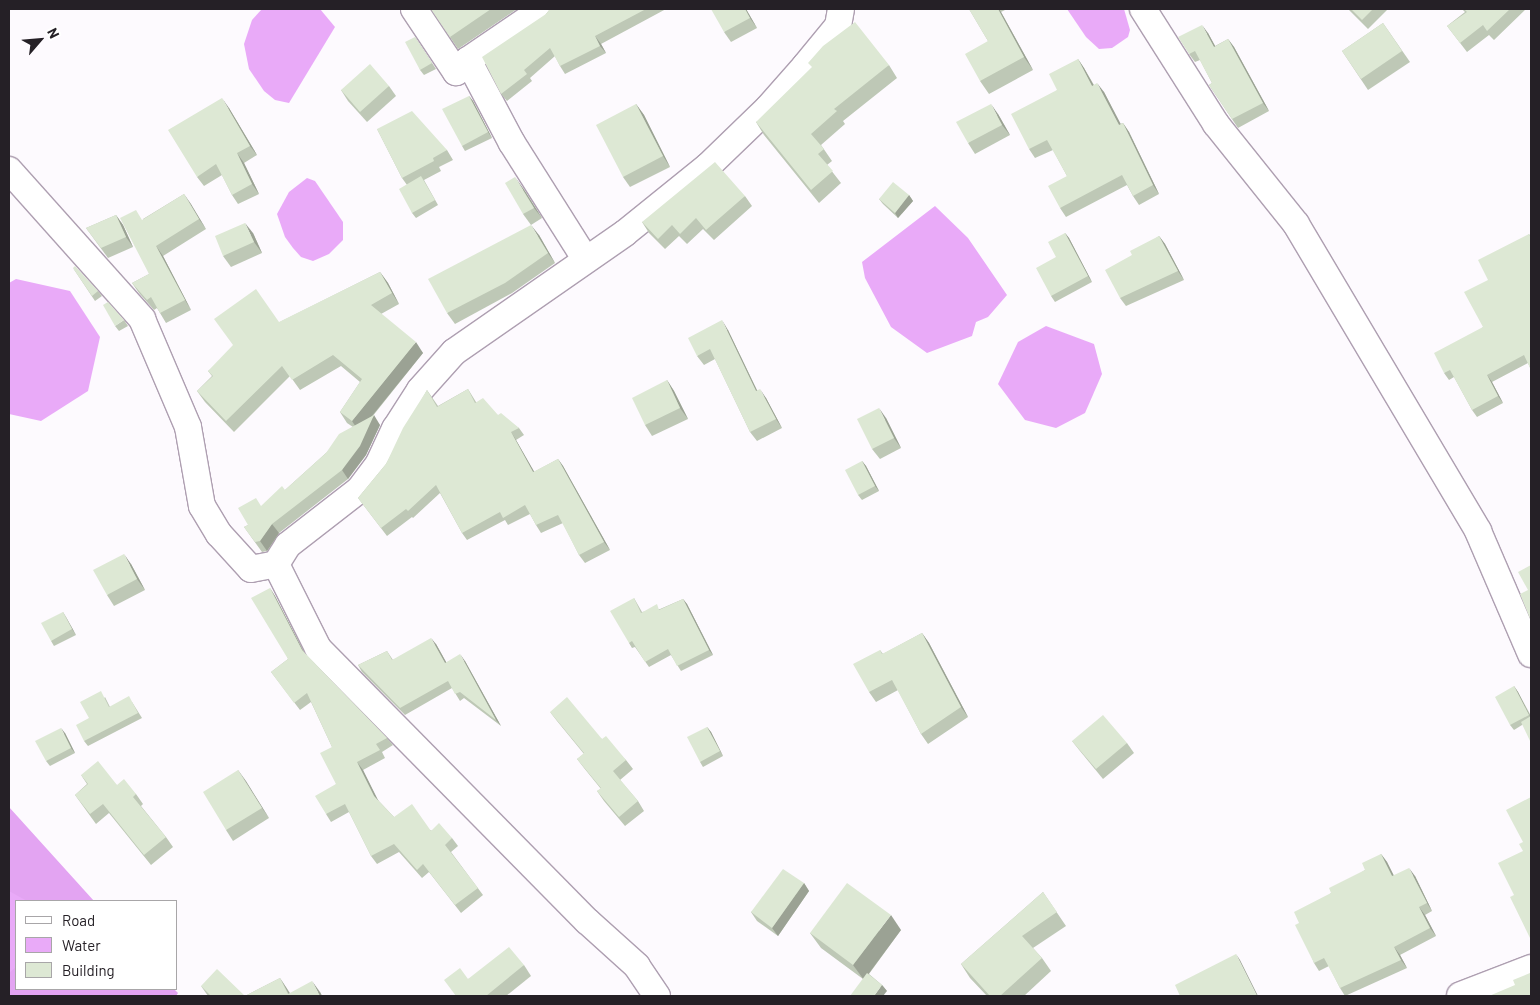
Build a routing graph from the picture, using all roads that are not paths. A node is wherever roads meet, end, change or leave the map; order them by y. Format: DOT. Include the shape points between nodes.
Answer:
graph roads {
  1 [pos="414,9"];
  2 [pos="543,9"];
  3 [pos="841,9"];
  4 [pos="1143,9"];
  5 [pos="468,60"];
  6 [pos="9,170"];
  7 [pos="586,260"];
  8 [pos="276,564"];
  9 [pos="1531,654"];
  10 [pos="1531,969"];
  11 [pos="657,996"];
  12 [pos="1461,996"];
  1 -- 5 [label="street" via="456,72"];
  2 -- 5 [label="street"];
  3 -- 7 [label="street" via="838,26 768,108 687,184"];
  4 -- 9 [label="street" via="1216,124 1301,233 1478,531"];
  5 -- 7 [label="street" via="512,143"];
  6 -- 8 [label="street" via="142,319 188,427 202,506 219,534 251,569"];
  7 -- 8 [label="street" via="454,352 420,390 395,429 379,463 359,490 288,546"];
  8 -- 11 [label="street" via="318,648 587,921 637,966"];
  10 -- 12 [label="street"];
}
